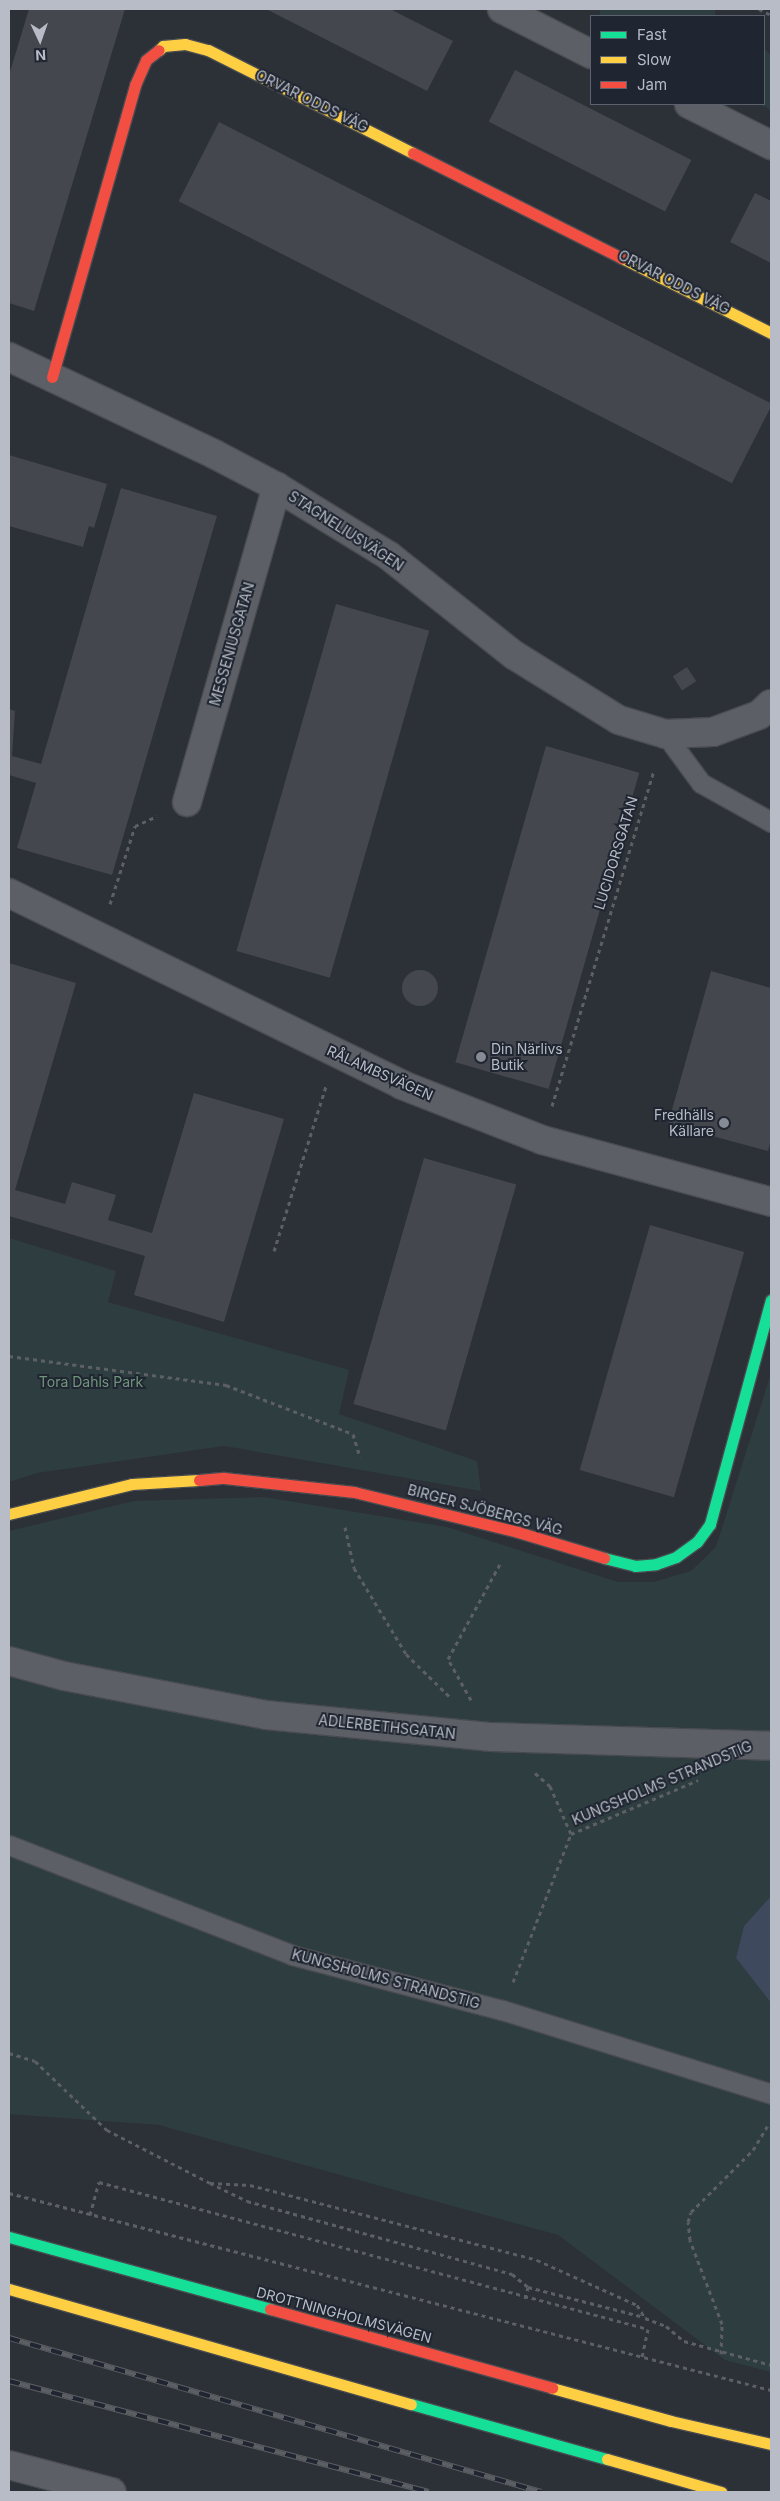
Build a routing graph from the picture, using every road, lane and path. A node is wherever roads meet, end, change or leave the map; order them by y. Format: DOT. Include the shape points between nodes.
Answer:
graph roads {
  1 [pos="502,9"];
  2 [pos="759,9"];
  3 [pos="771,15"];
  4 [pos="590,53"];
  5 [pos="691,105"];
  6 [pos="771,145"];
  7 [pos="771,332"];
  8 [pos="9,358"];
  9 [pos="52,377"];
  10 [pos="277,487"];
  11 [pos="771,704"];
  12 [pos="665,734"];
  13 [pos="187,802"];
  14 [pos="771,822"];
  15 [pos="136,826"];
  16 [pos="120,879"];
  17 [pos="9,893"];
  18 [pos="334,1054"];
  19 [pos="556,1090"];
  20 [pos="771,1202"];
  21 [pos="274,1251"];
  22 [pos="771,1300"];
  23 [pos="9,1356"];
  24 [pos="362,1464"];
  25 [pos="354,1492"];
  26 [pos="9,1514"];
  27 [pos="518,1532"];
  28 [pos="9,1661"];
  29 [pos="492,1737"];
  30 [pos="771,1746"];
  31 [pos="708,1776"];
  32 [pos="571,1834"];
  33 [pos="9,1844"];
  34 [pos="502,2010"];
  35 [pos="9,2053"];
  36 [pos="771,2094"];
  37 [pos="769,2125"];
  38 [pos="210,2183"];
  39 [pos="9,2192"];
  40 [pos="90,2216"];
  41 [pos="9,2237"];
  42 [pos="528,2287"];
  43 [pos="9,2290"];
  44 [pos="524,2299"];
  45 [pos="645,2318"];
  46 [pos="721,2354"];
  47 [pos="642,2358"];
  48 [pos="771,2365"];
  49 [pos="771,2390"];
  50 [pos="771,2444"];
  51 [pos="9,2465"];
  52 [pos="111,2492"];
  53 [pos="721,2492"];
  1 -- 4 [label="street"];
  2 -- 3 [label="path"];
  5 -- 6 [label="street"];
  7 -- 9 [label="street, ORVAR ODDS VÄG" via="208,50 185,44 163,46 146,60 135,85"];
  8 -- 9 [label="street, STAGNELIUSVÄGEN"];
  9 -- 10 [label="street, STAGNELIUSVÄGEN"];
  10 -- 12 [label="street, STAGNELIUSVÄGEN" via="390,556 514,655 619,720"];
  10 -- 13 [label="street, MESSENIUSGATAN"];
  11 -- 12 [label="street" via="759,715 713,732"];
  12 -- 14 [label="lane" via="701,783"];
  12 -- 19 [label="path, LUCIDORSGATAN"];
  15 -- 16 [label="path"];
  17 -- 18 [label="street, RÅLAMBSVÄGEN"];
  18 -- 20 [label="street, RÅLAMBSVÄGEN" via="402,1085 542,1140"];
  18 -- 21 [label="path"];
  22 -- 27 [label="street, BIRGER SJÖBERGS VÄG" via="710,1524 697,1542 656,1564 635,1566"];
  23 -- 24 [label="path" via="226,1385 353,1434"];
  25 -- 26 [label="street, BIRGER SJÖBERGS VÄG" via="224,1478 141,1483"];
  25 -- 27 [label="street, BIRGER SJÖBERGS VÄG"];
  25 -- 29 [label="path" via="344,1520 354,1568 406,1654"];
  27 -- 29 [label="path" via="448,1659"];
  28 -- 29 [label="street, ADLERBETHSGATAN" via="64,1676 266,1714"];
  29 -- 30 [label="street, ADLERBETHSGATAN"];
  29 -- 32 [label="path" via="550,1786"];
  31 -- 32 [label="path, KUNGSHOLMS STRANDSTIG"];
  32 -- 34 [label="path, KUNGSHOLMS STRANDSTIG"];
  33 -- 34 [label="lane, KUNGSHOLMS STRANDSTIG" via="292,1955"];
  34 -- 36 [label="lane, KUNGSHOLMS STRANDSTIG"];
  35 -- 38 [label="path" via="35,2061 107,2130"];
  37 -- 46 [label="path" via="753,2150 691,2212 688,2222 690,2240 722,2324"];
  38 -- 42 [label="path" via="248,2201 512,2274"];
  38 -- 45 [label="path" via="250,2185 537,2260 637,2306"];
  39 -- 40 [label="path"];
  40 -- 44 [label="path" via="99,2182"];
  40 -- 47 [label="path"];
  41 -- 50 [label="street, DROTTNINGHOLMSVÄGEN" via="671,2421"];
  42 -- 44 [label="path"];
  42 -- 45 [label="path"];
  43 -- 53 [label="street"];
  44 -- 47 [label="path" via="648,2329"];
  45 -- 46 [label="path" via="666,2326 684,2341"];
  46 -- 48 [label="path"];
  47 -- 49 [label="path"];
  51 -- 52 [label="street"];
}
